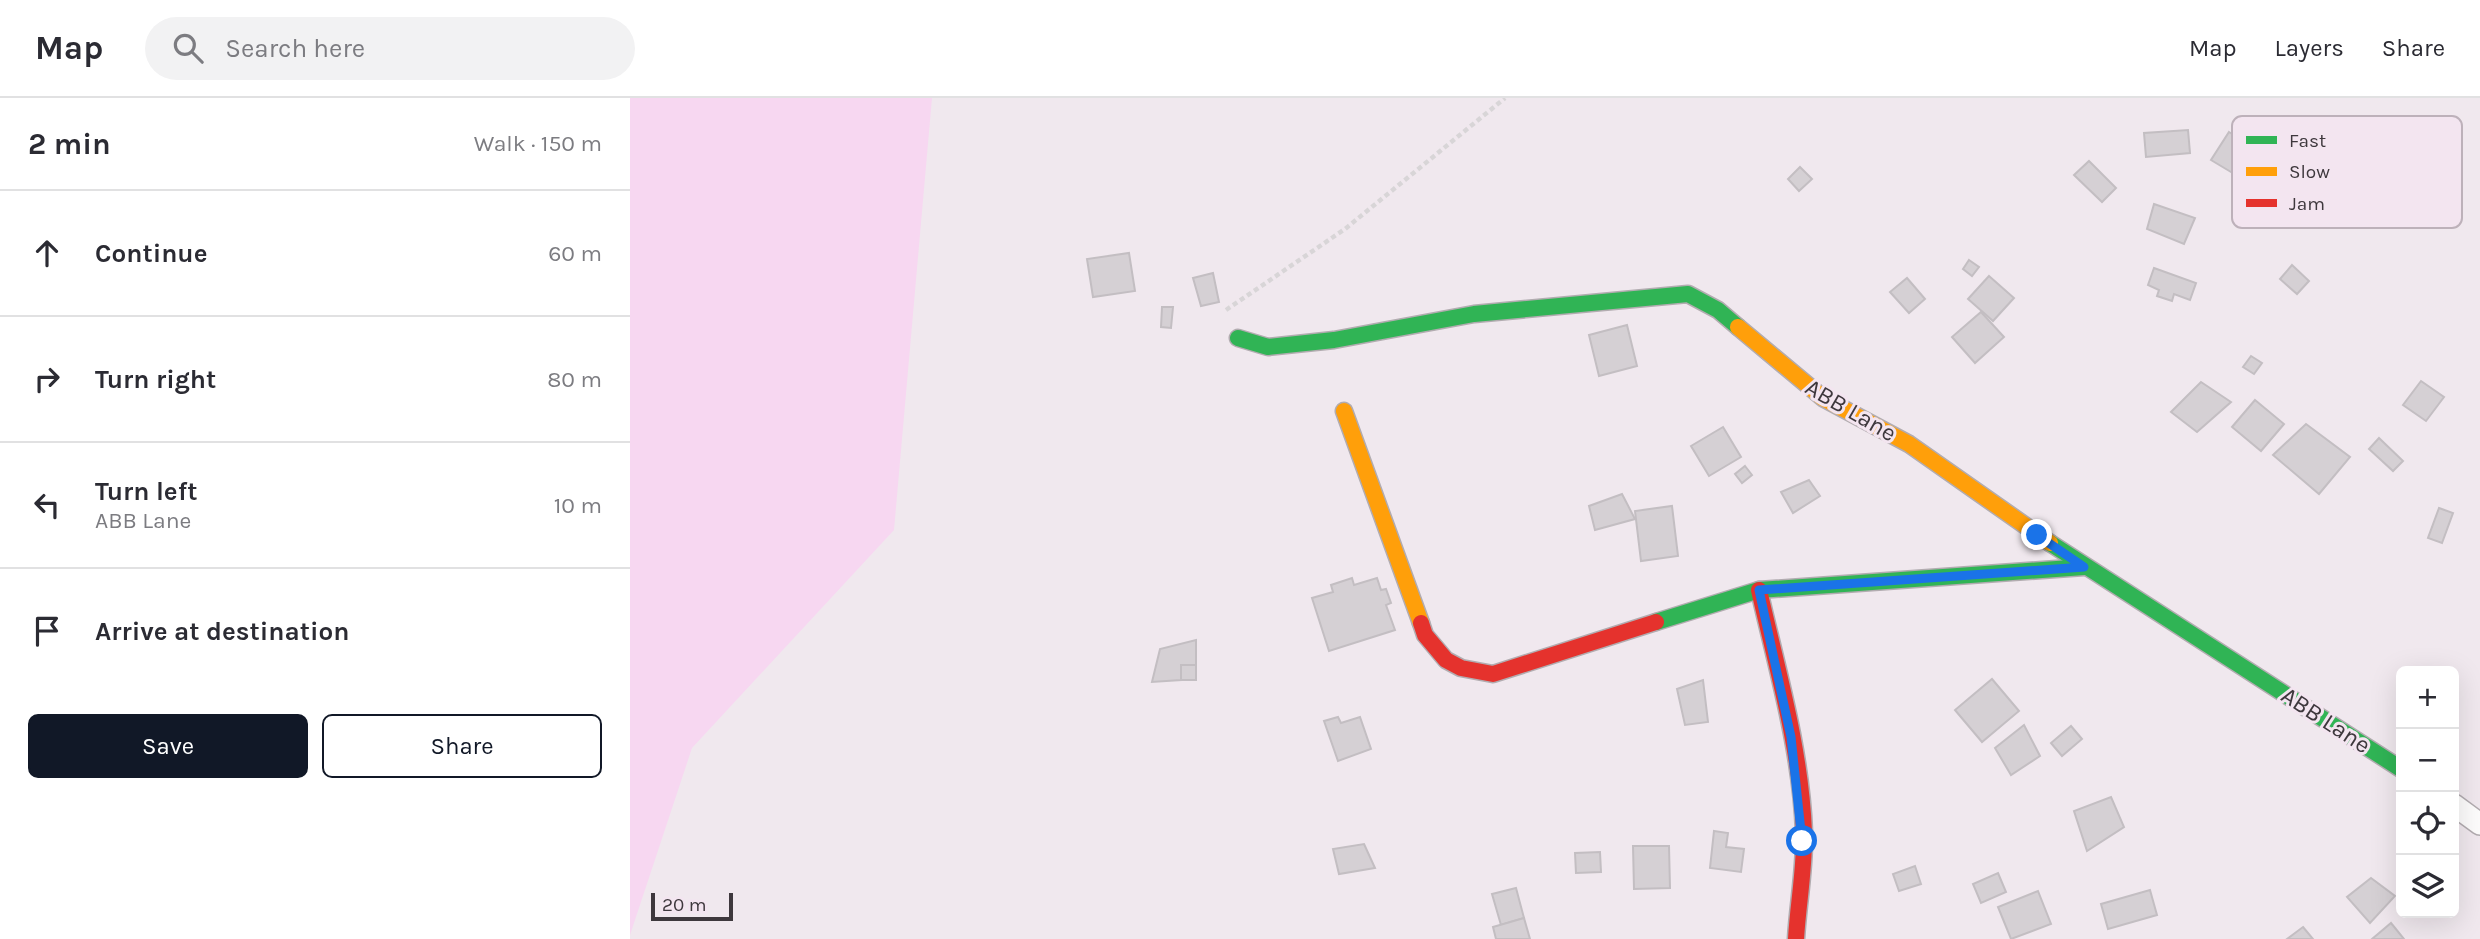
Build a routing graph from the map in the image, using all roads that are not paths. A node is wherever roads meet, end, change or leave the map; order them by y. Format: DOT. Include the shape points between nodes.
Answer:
graph roads {
  1 [pos="1238,338"];
  2 [pos="1344,411"];
  3 [pos="2084,567"];
  4 [pos="1759,590"];
  5 [pos="2396,766"];
  6 [pos="2459,809"];
  7 [pos="2480,824"];
  8 [pos="1797,939"];
  1 -- 3 [label="street, ABB Lane" via="1268,347 1334,340 1474,314 1688,294 1718,310 1823,398 1909,444"];
  2 -- 4 [label="street" via="1425,635 1439,657 1458,670 1493,674"];
  3 -- 4 [label="street"];
  3 -- 5 [label="street, ABB Lane"];
  4 -- 8 [label="street" via="1790,732 1798,793 1804,864"];
  6 -- 7 [label="street"];
}
